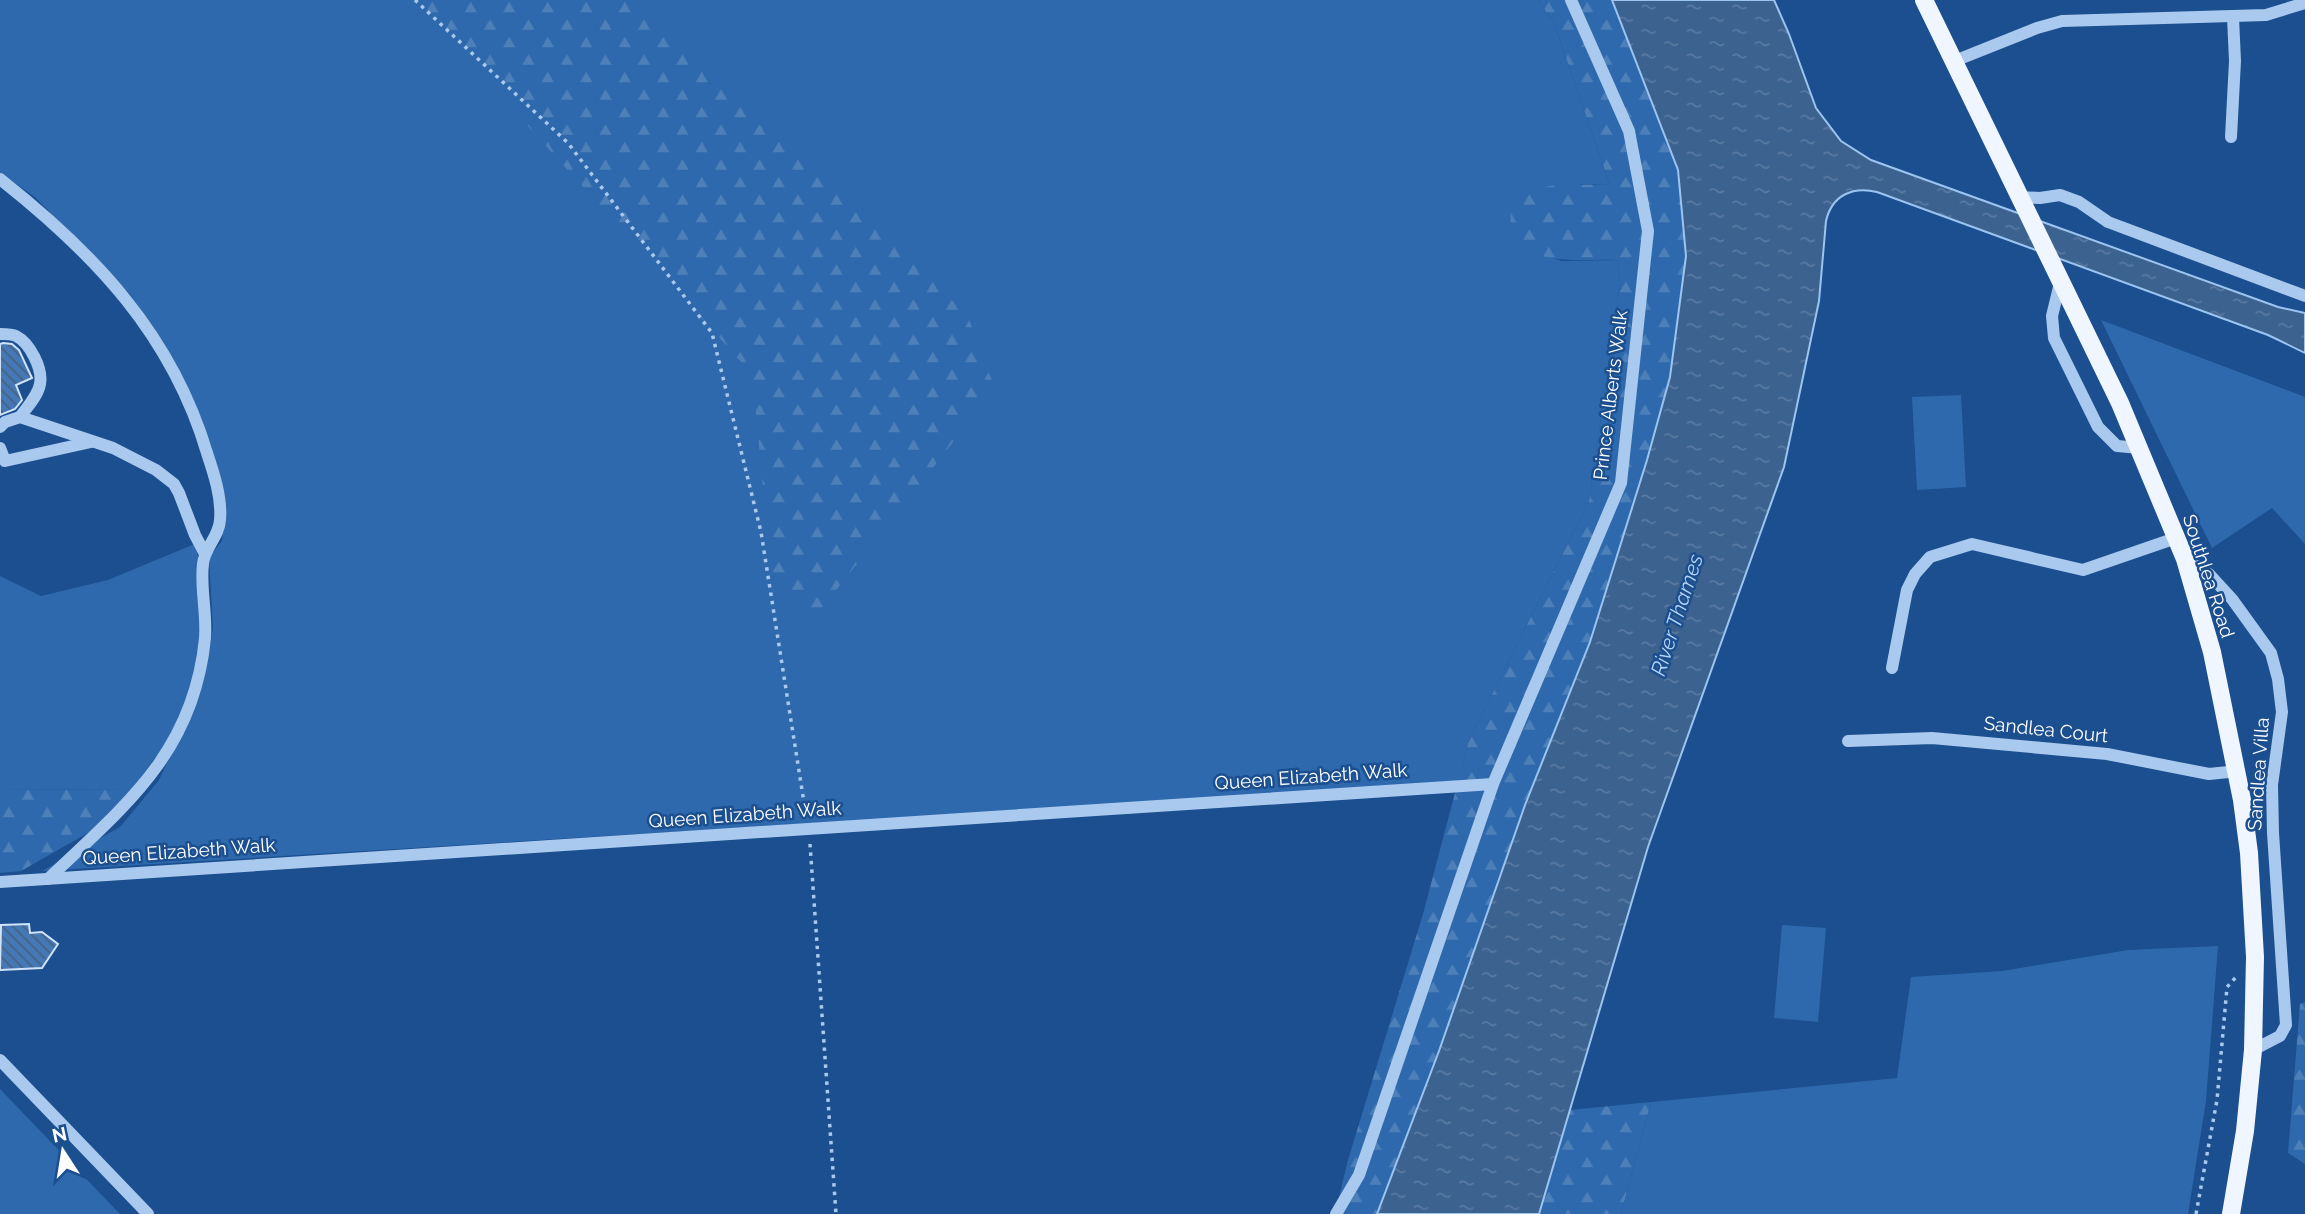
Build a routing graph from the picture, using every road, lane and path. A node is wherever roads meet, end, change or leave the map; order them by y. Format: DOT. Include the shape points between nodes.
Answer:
graph roads {
  1 [pos="415,0"];
  2 [pos="1572,0"];
  3 [pos="1924,0"];
  4 [pos="2305,3"];
  5 [pos="2233,17"];
  6 [pos="1952,62"];
  7 [pos="2231,137"];
  8 [pos="0,179"];
  9 [pos="2022,202"];
  10 [pos="2060,282"];
  11 [pos="2305,296"];
  12 [pos="0,334"];
  13 [pos="20,417"];
  14 [pos="0,427"];
  15 [pos="91,442"];
  16 [pos="0,448"];
  17 [pos="2140,448"];
  18 [pos="2176,538"];
  19 [pos="205,554"];
  20 [pos="2185,559"];
  21 [pos="1892,668"];
  22 [pos="1848,741"];
  23 [pos="2238,771"];
  24 [pos="1493,783"];
  25 [pos="809,829"];
  26 [pos="48,879"];
  27 [pos="0,882"];
  28 [pos="2255,957"];
  29 [pos="2253,1050"];
  30 [pos="0,1060"];
  31 [pos="148,1214"];
  32 [pos="836,1214"];
  33 [pos="1336,1214"];
  34 [pos="2196,1214"];
  35 [pos="2231,1214"];
  1 -- 25 [label="path" via="568,143 712,333 761,531"];
  2 -- 24 [label="street, Prince Alberts Walk" via="1629,131 1648,231 1621,483"];
  3 -- 6 [label="main road, Southlea Road"];
  4 -- 5 [label="street" via="2266,15"];
  5 -- 6 [label="street" via="2062,21"];
  5 -- 7 [label="street"];
  6 -- 9 [label="main road, Southlea Road"];
  8 -- 19 [label="street" via="107,278 166,356 198,425 217,488 220,521"];
  9 -- 10 [label="main road, Southlea Road"];
  9 -- 11 [label="street" via="2060,195 2108,222"];
  10 -- 17 [label="main road, Southlea Road"];
  10 -- 17 [label="street" via="2052,316 2054,338 2098,427 2118,446"];
  12 -- 13 [label="street" via="15,335 24,342 40,369 37,393"];
  13 -- 14 [label="street"];
  13 -- 15 [label="street"];
  15 -- 16 [label="street" via="5,460"];
  15 -- 19 [label="street" via="132,455 174,484"];
  17 -- 18 [label="main road, Southlea Road"];
  18 -- 20 [label="main road, Southlea Road"];
  18 -- 21 [label="street" via="2082,570 1972,544 1930,558 1908,590"];
  19 -- 26 [label="street" via="203,652 182,726 140,789"];
  20 -- 23 [label="main road, Southlea Road" via="2212,652"];
  20 -- 29 [label="street, Sandlea Villa" via="2209,574 2232,598 2271,653 2278,679 2282,712 2272,785 2273,833 2286,1025 2280,1035"];
  22 -- 23 [label="street, Sandlea Court" via="1931,738 2107,754 2209,775"];
  23 -- 28 [label="main road, Southlea Road"];
  24 -- 25 [label="street, Queen Elizabeth Walk"];
  24 -- 33 [label="street, Prince Alberts Walk" via="1359,1175"];
  25 -- 26 [label="street, Queen Elizabeth Walk"];
  25 -- 32 [label="path"];
  26 -- 27 [label="street, Queen Elizabeth Walk"];
  28 -- 29 [label="main road, Southlea Road"];
  28 -- 34 [label="path" via="2227,987 2217,1100"];
  29 -- 35 [label="main road, Southlea Road"];
  30 -- 31 [label="street"];
}
